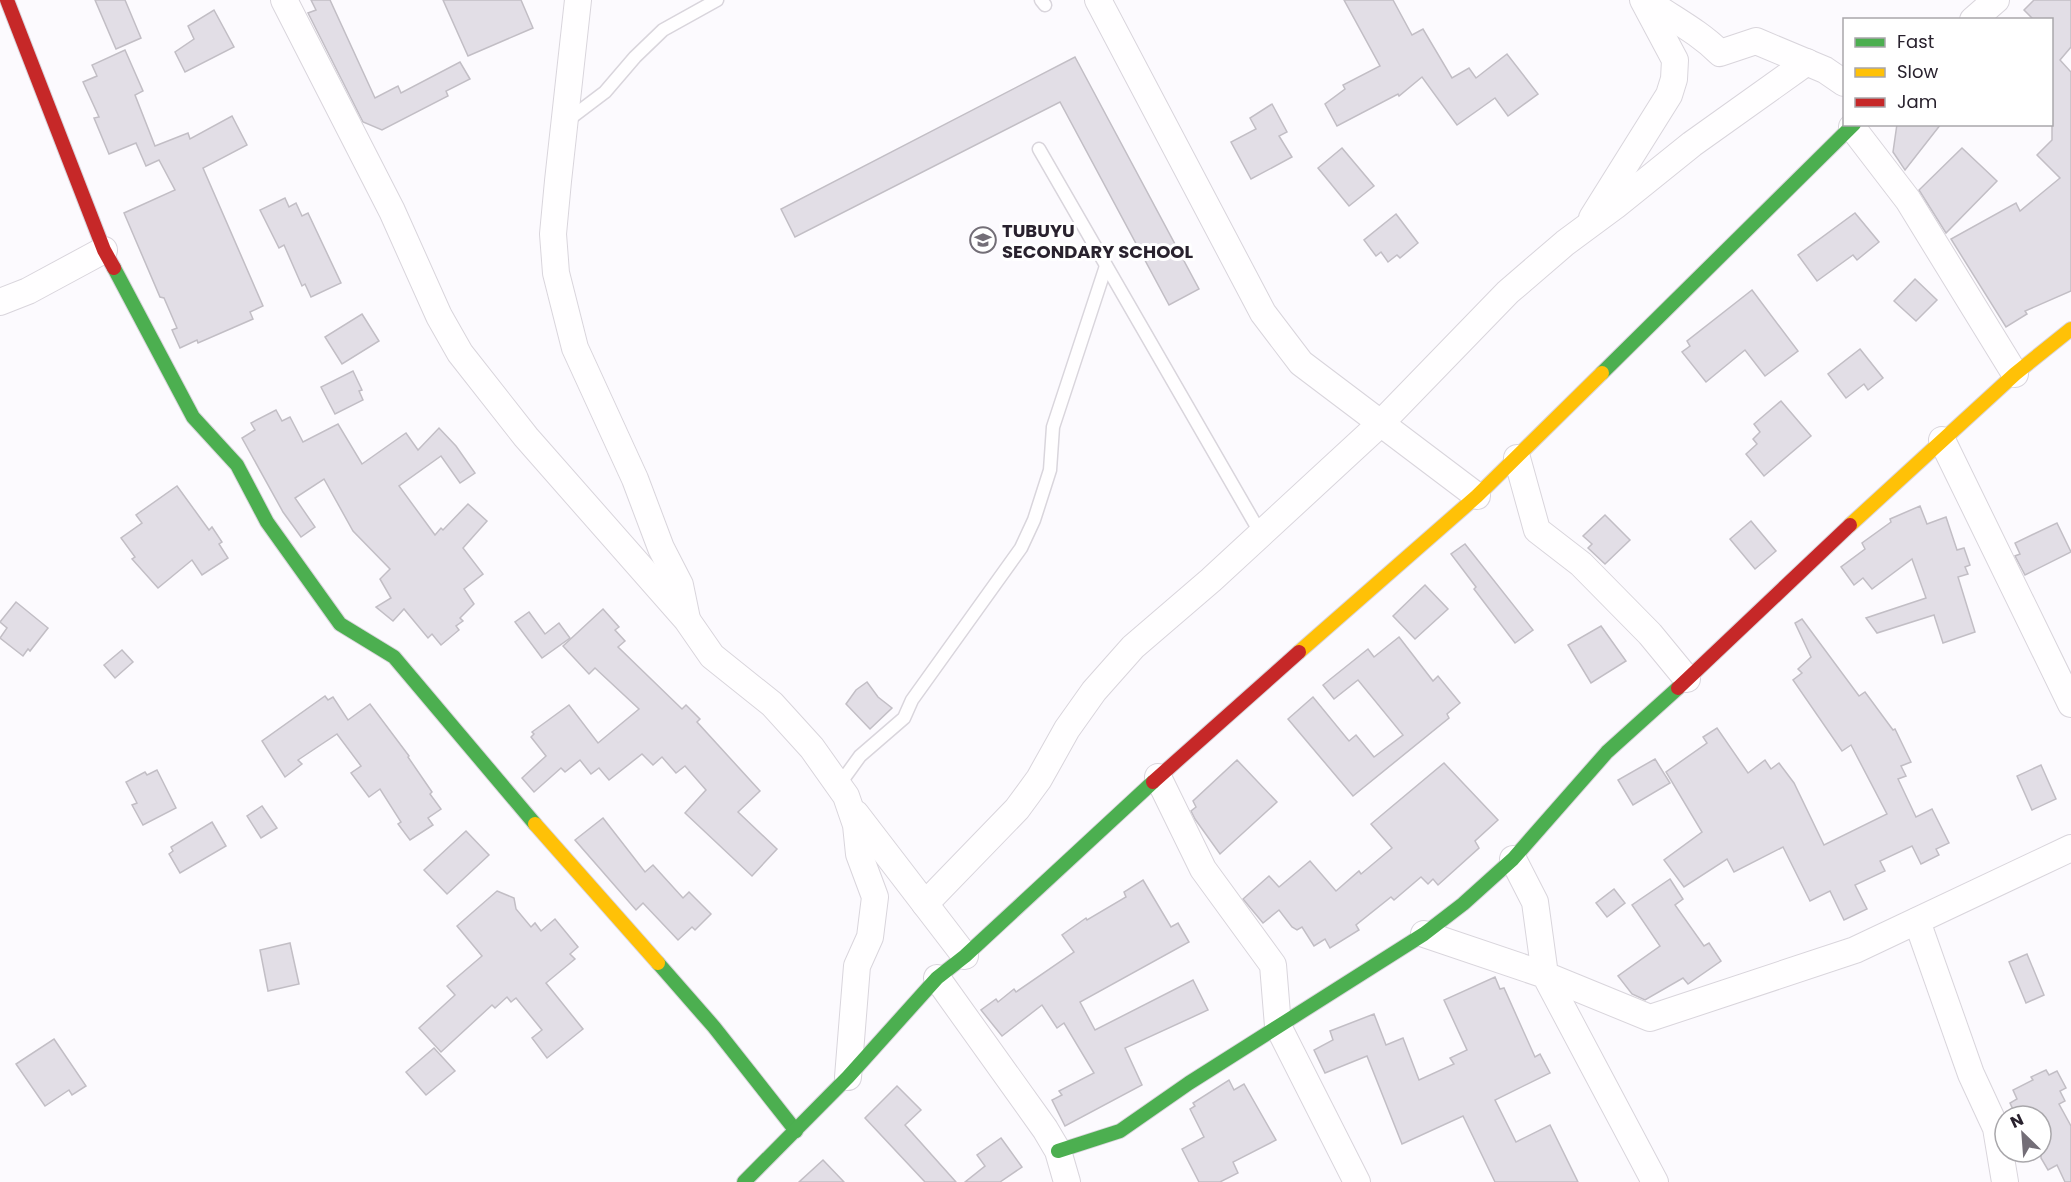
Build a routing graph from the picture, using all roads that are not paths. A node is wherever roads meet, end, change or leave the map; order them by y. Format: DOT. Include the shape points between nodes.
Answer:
graph roads {
  1 [pos="7,0"];
  2 [pos="284,0"];
  3 [pos="578,0"];
  4 [pos="717,0"];
  5 [pos="1098,0"];
  6 [pos="1644,0"];
  7 [pos="1996,0"];
  8 [pos="1976,18"];
  9 [pos="1807,62"];
  10 [pos="1843,81"];
  11 [pos="563,124"];
  12 [pos="1852,126"];
  13 [pos="1854,126"];
  14 [pos="1038,149"];
  15 [pos="1587,227"];
  16 [pos="104,250"];
  17 [pos="1106,266"];
  18 [pos="0,302"];
  19 [pos="2071,329"];
  20 [pos="2015,374"];
  21 [pos="1380,424"];
  22 [pos="1942,441"];
  23 [pos="1517,458"];
  24 [pos="1477,496"];
  25 [pos="1261,534"];
  26 [pos="687,620"];
  27 [pos="1687,679"];
  28 [pos="2071,704"];
  29 [pos="1158,777"];
  30 [pos="839,785"];
  31 [pos="851,808"];
  32 [pos="2071,848"];
  33 [pos="1513,859"];
  34 [pos="925,904"];
  35 [pos="1917,921"];
  36 [pos="1425,934"];
  37 [pos="965,956"];
  38 [pos="1545,975"];
  39 [pos="937,978"];
  40 [pos="1278,1026"];
  41 [pos="848,1077"];
  42 [pos="796,1131"];
  43 [pos="1058,1151"];
  44 [pos="744,1182"];
  45 [pos="1067,1182"];
  46 [pos="1356,1182"];
  47 [pos="1655,1182"];
  48 [pos="2005,1182"];
  1 -- 16 [label="street"];
  2 -- 26 [label="street" via="460,353 526,437"];
  3 -- 11 [label="street"];
  4 -- 11 [label="lane" via="663,30 605,92"];
  5 -- 21 [label="street" via="1263,313 1301,363"];
  6 -- 9 [label="street" via="1701,33 1720,53 1756,41"];
  6 -- 15 [label="street" via="1675,60 1674,79"];
  7 -- 8 [label="street"];
  9 -- 10 [label="street"];
  9 -- 15 [label="street" via="1735,112"];
  11 -- 26 [label="street" via="554,234 559,284 575,348 680,585"];
  12 -- 23 [label="street"];
  13 -- 20 [label="street" via="1908,200"];
  14 -- 17 [label="lane"];
  15 -- 21 [label="street" via="1508,292"];
  16 -- 18 [label="street"];
  16 -- 42 [label="street" via="193,417 237,465 267,522 340,624 394,657 714,1027"];
  17 -- 25 [label="lane"];
  17 -- 30 [label="lane" via="1053,427 1050,470 1043,496 1021,548 912,700 904,718 860,756"];
  19 -- 20 [label="street"];
  20 -- 22 [label="street"];
  21 -- 24 [label="street"];
  21 -- 25 [label="street"];
  22 -- 27 [label="street"];
  22 -- 28 [label="street"];
  23 -- 24 [label="street"];
  23 -- 27 [label="street" via="1537,530 1581,564 1650,634"];
  24 -- 29 [label="street"];
  25 -- 34 [label="street" via="1133,647 1094,691 1017,809"];
  26 -- 30 [label="street" via="712,656 772,704"];
  27 -- 33 [label="street" via="1607,752"];
  29 -- 37 [label="street"];
  29 -- 40 [label="street" via="1203,869 1273,965"];
  30 -- 31 [label="street"];
  31 -- 34 [label="street"];
  31 -- 41 [label="street" via="859,854 875,897 870,937 857,966"];
  32 -- 35 [label="street"];
  33 -- 36 [label="street"];
  33 -- 38 [label="street" via="1535,902"];
  34 -- 37 [label="street"];
  35 -- 38 [label="street" via="1855,950 1650,1018"];
  35 -- 48 [label="street" via="1971,1074 1996,1128"];
  36 -- 38 [label="street"];
  36 -- 40 [label="street"];
  37 -- 39 [label="street"];
  38 -- 47 [label="street"];
  39 -- 41 [label="street"];
  39 -- 43 [label="street"];
  40 -- 43 [label="street" via="1120,1131"];
  40 -- 46 [label="street"];
  41 -- 42 [label="street"];
  42 -- 44 [label="street"];
  43 -- 45 [label="street"];
}
